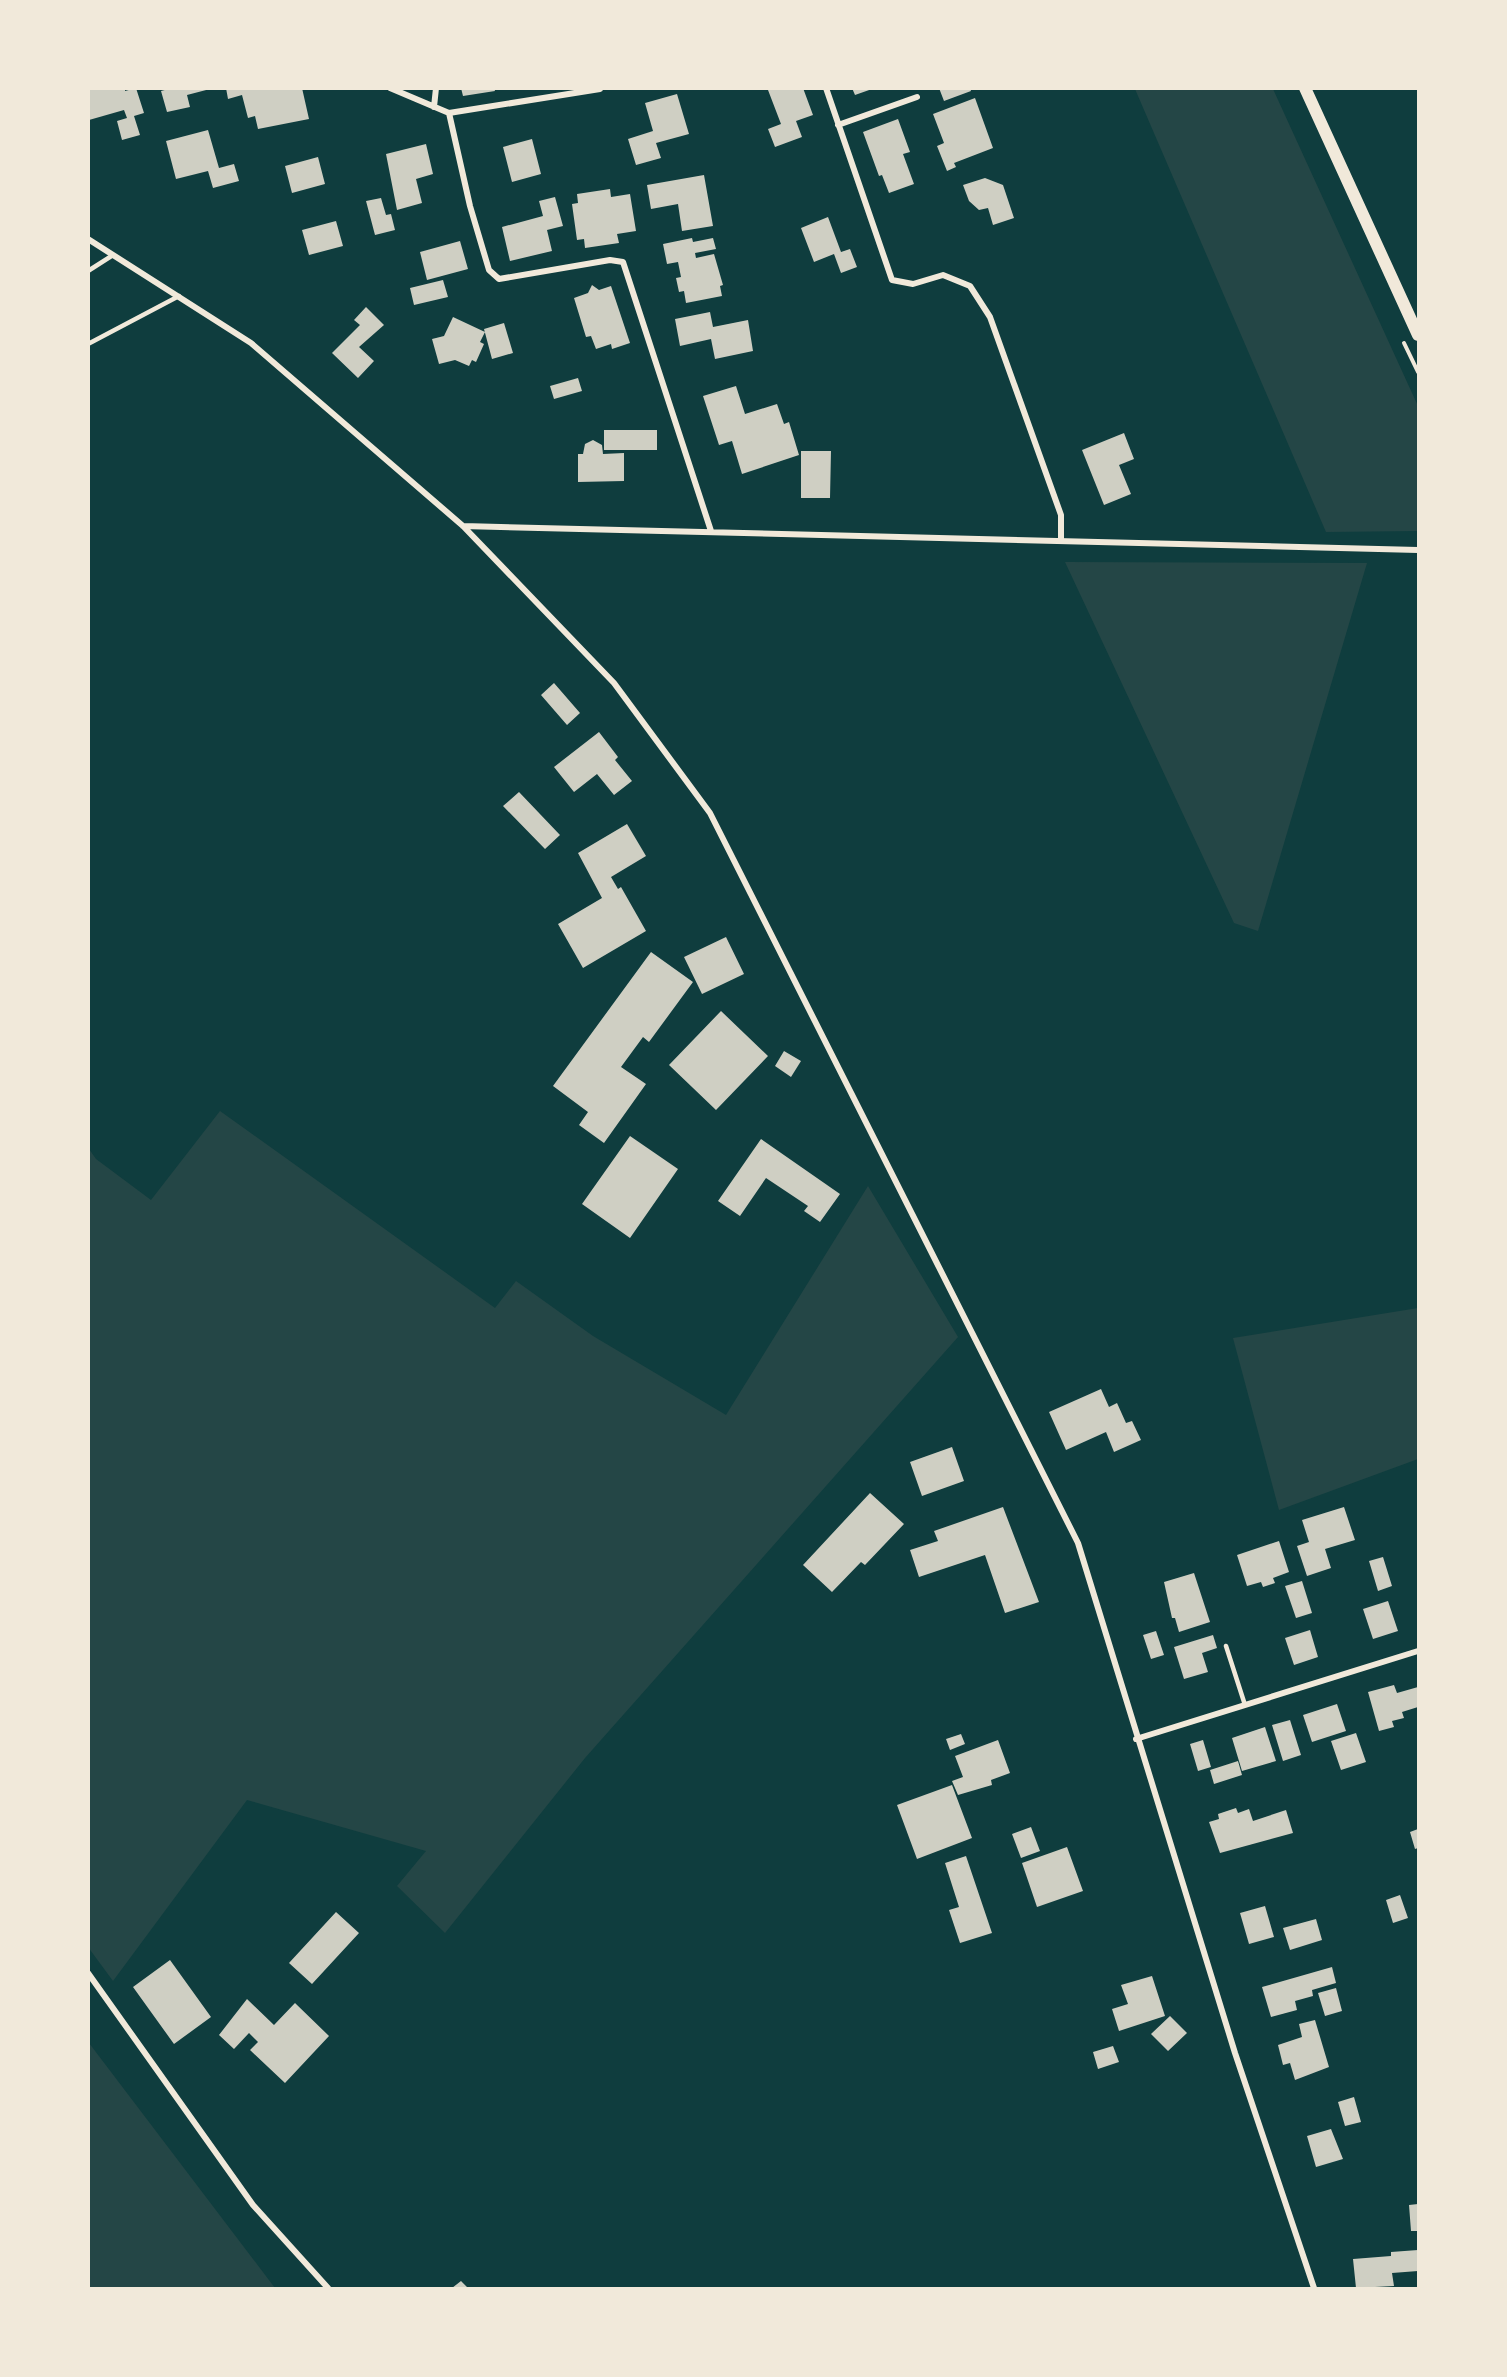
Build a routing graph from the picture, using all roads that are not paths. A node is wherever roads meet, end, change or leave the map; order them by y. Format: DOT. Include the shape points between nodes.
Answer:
graph roads {
  1 [pos="390,88"];
  2 [pos="436,88"];
  3 [pos="826,88"];
  4 [pos="1305,88"];
  5 [pos="600,89"];
  6 [pos="917,97"];
  7 [pos="434,107"];
  8 [pos="449,112"];
  9 [pos="838,125"];
  10 [pos="88,239"];
  11 [pos="113,255"];
  12 [pos="88,271"];
  13 [pos="179,296"];
  14 [pos="1419,335"];
  15 [pos="88,344"];
  16 [pos="463,526"];
  17 [pos="711,531"];
  18 [pos="1061,540"];
  19 [pos="1419,550"];
  20 [pos="1226,1646"];
  21 [pos="1419,1651"];
  22 [pos="1245,1705"];
  23 [pos="1136,1739"];
  24 [pos="88,1973"];
  25 [pos="328,2289"];
  26 [pos="1314,2289"];
  1 -- 7 [label="street"];
  2 -- 7 [label="street"];
  3 -- 9 [label="street"];
  4 -- 14 [label="main road"];
  5 -- 8 [label="street"];
  6 -- 9 [label="street"];
  7 -- 8 [label="street"];
  8 -- 17 [label="street" via="486,260 489,270 499,279 610,260 623,262"];
  9 -- 18 [label="street" via="892,280 913,284 943,275 970,285 990,317 1061,515"];
  10 -- 11 [label="street"];
  11 -- 12 [label="lane"];
  11 -- 13 [label="street"];
  13 -- 15 [label="lane"];
  13 -- 16 [label="street" via="251,343"];
  16 -- 17 [label="street"];
  16 -- 23 [label="street" via="614,683 710,813 1078,1543"];
  17 -- 18 [label="street"];
  18 -- 19 [label="street"];
  20 -- 22 [label="lane"];
  21 -- 22 [label="street"];
  22 -- 23 [label="street"];
  23 -- 26 [label="street" via="1234,2053"];
  24 -- 25 [label="street" via="253,2205"];
}
